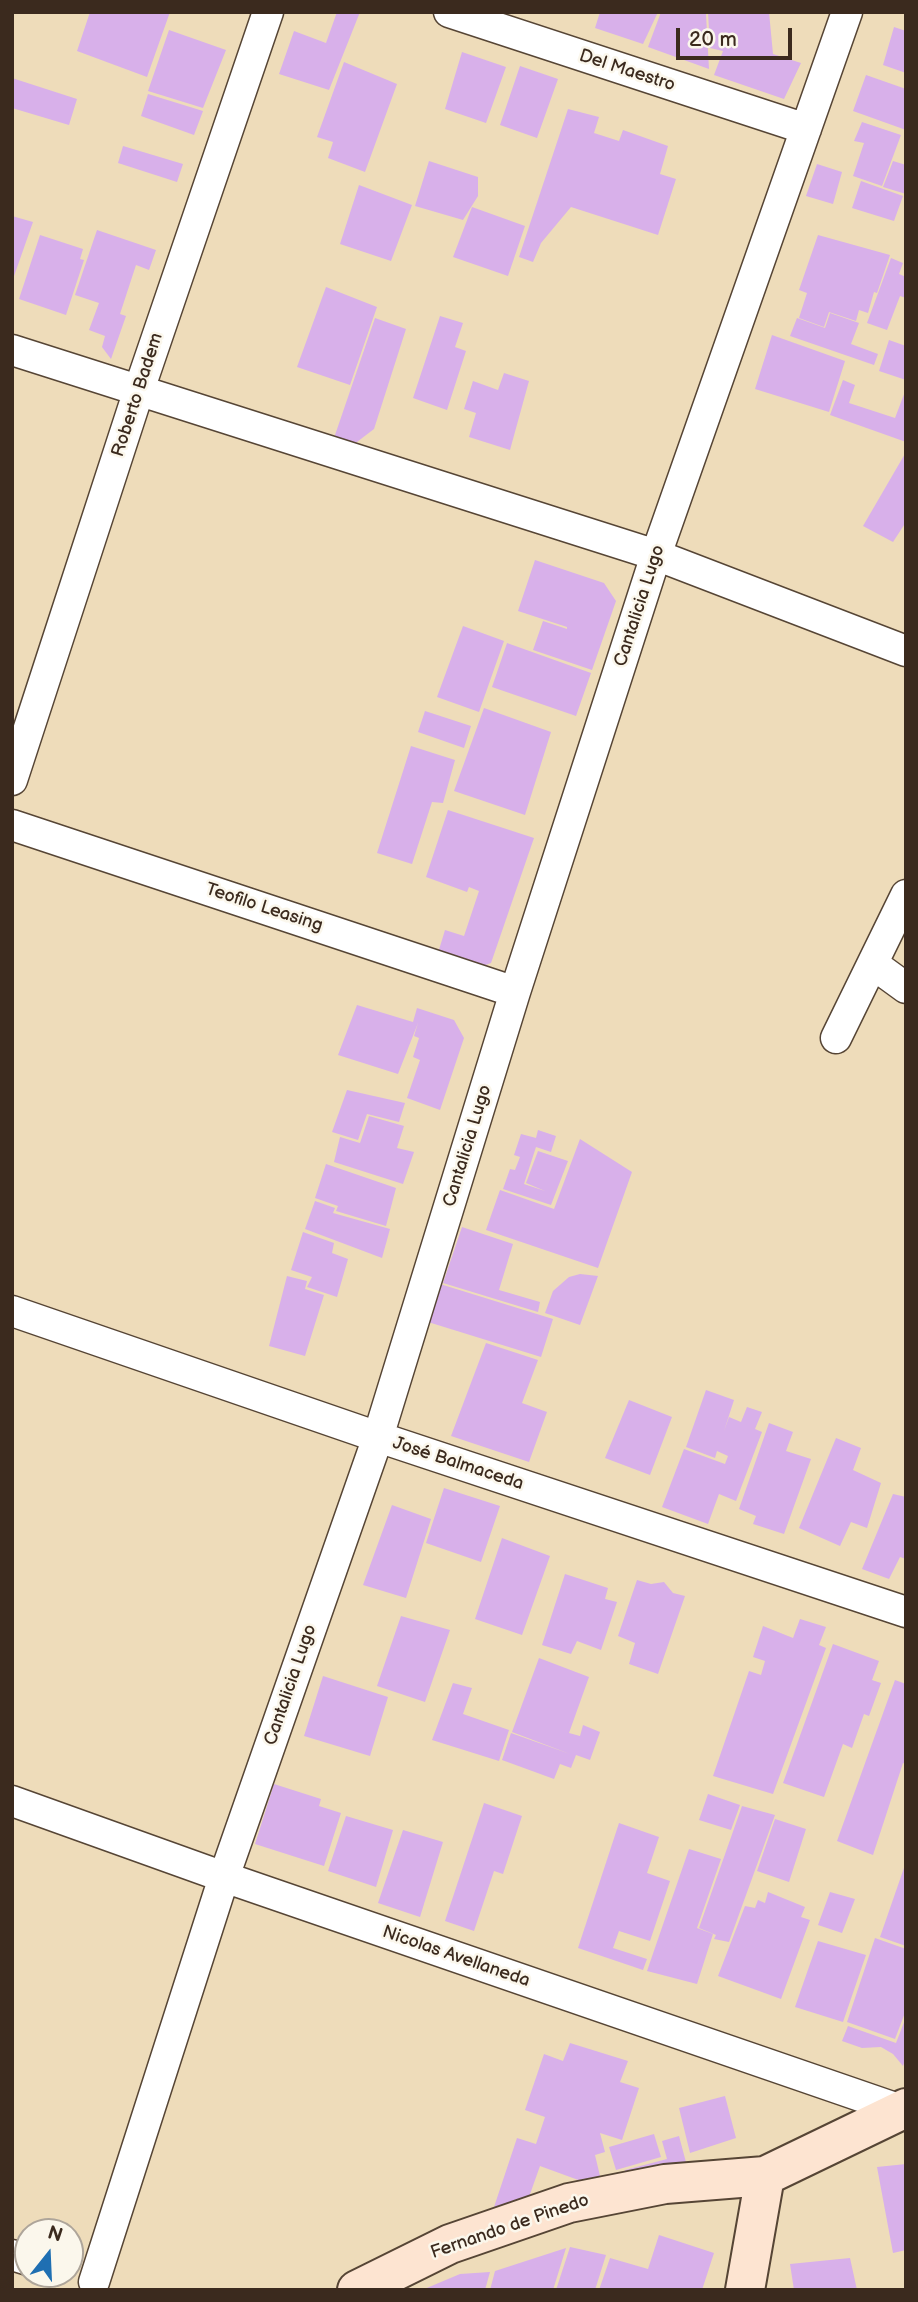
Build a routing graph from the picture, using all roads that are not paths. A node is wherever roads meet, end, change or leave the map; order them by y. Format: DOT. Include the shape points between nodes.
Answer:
graph roads {
  1 [pos="268,12"];
  2 [pos="449,12"];
  3 [pos="847,12"];
  4 [pos="806,129"];
  5 [pos="12,350"];
  6 [pos="139,390"];
  7 [pos="656,555"];
  8 [pos="906,651"];
  9 [pos="12,780"];
  10 [pos="12,825"];
  11 [pos="906,895"];
  12 [pos="873,964"];
  13 [pos="906,988"];
  14 [pos="515,992"];
  15 [pos="836,1038"];
  16 [pos="12,1311"];
  17 [pos="378,1437"];
  18 [pos="906,1612"];
  19 [pos="12,1801"];
  20 [pos="223,1877"];
  21 [pos="903,2109"];
  22 [pos="765,2176"];
  23 [pos="91,2282"];
  24 [pos="357,2290"];
  25 [pos="745,2290"];
  1 -- 6 [label="street, Roberto Badem"];
  2 -- 4 [label="street, Del Maestro"];
  3 -- 4 [label="street, Cantalicia Lugo"];
  4 -- 7 [label="street, Cantalicia Lugo"];
  5 -- 6 [label="street"];
  6 -- 7 [label="street"];
  6 -- 9 [label="street, Roberto Badem"];
  7 -- 8 [label="street"];
  7 -- 14 [label="street, Cantalicia Lugo"];
  10 -- 14 [label="street, Teofilo Leasing"];
  11 -- 12 [label="street"];
  12 -- 13 [label="street"];
  12 -- 15 [label="street"];
  14 -- 17 [label="street, Cantalicia Lugo"];
  16 -- 17 [label="street, José Balmaceda"];
  17 -- 18 [label="street, José Balmaceda"];
  17 -- 20 [label="street, Cantalicia Lugo"];
  19 -- 20 [label="street, Nicolas Avellaneda"];
  20 -- 21 [label="street, Nicolas Avellaneda"];
  20 -- 23 [label="street, Cantalicia Lugo"];
  21 -- 22 [label="main road, Fernando de Pinedo"];
  22 -- 24 [label="main road, Fernando de Pinedo" via="665,2184 569,2203 450,2244"];
  22 -- 25 [label="main road"];
}
